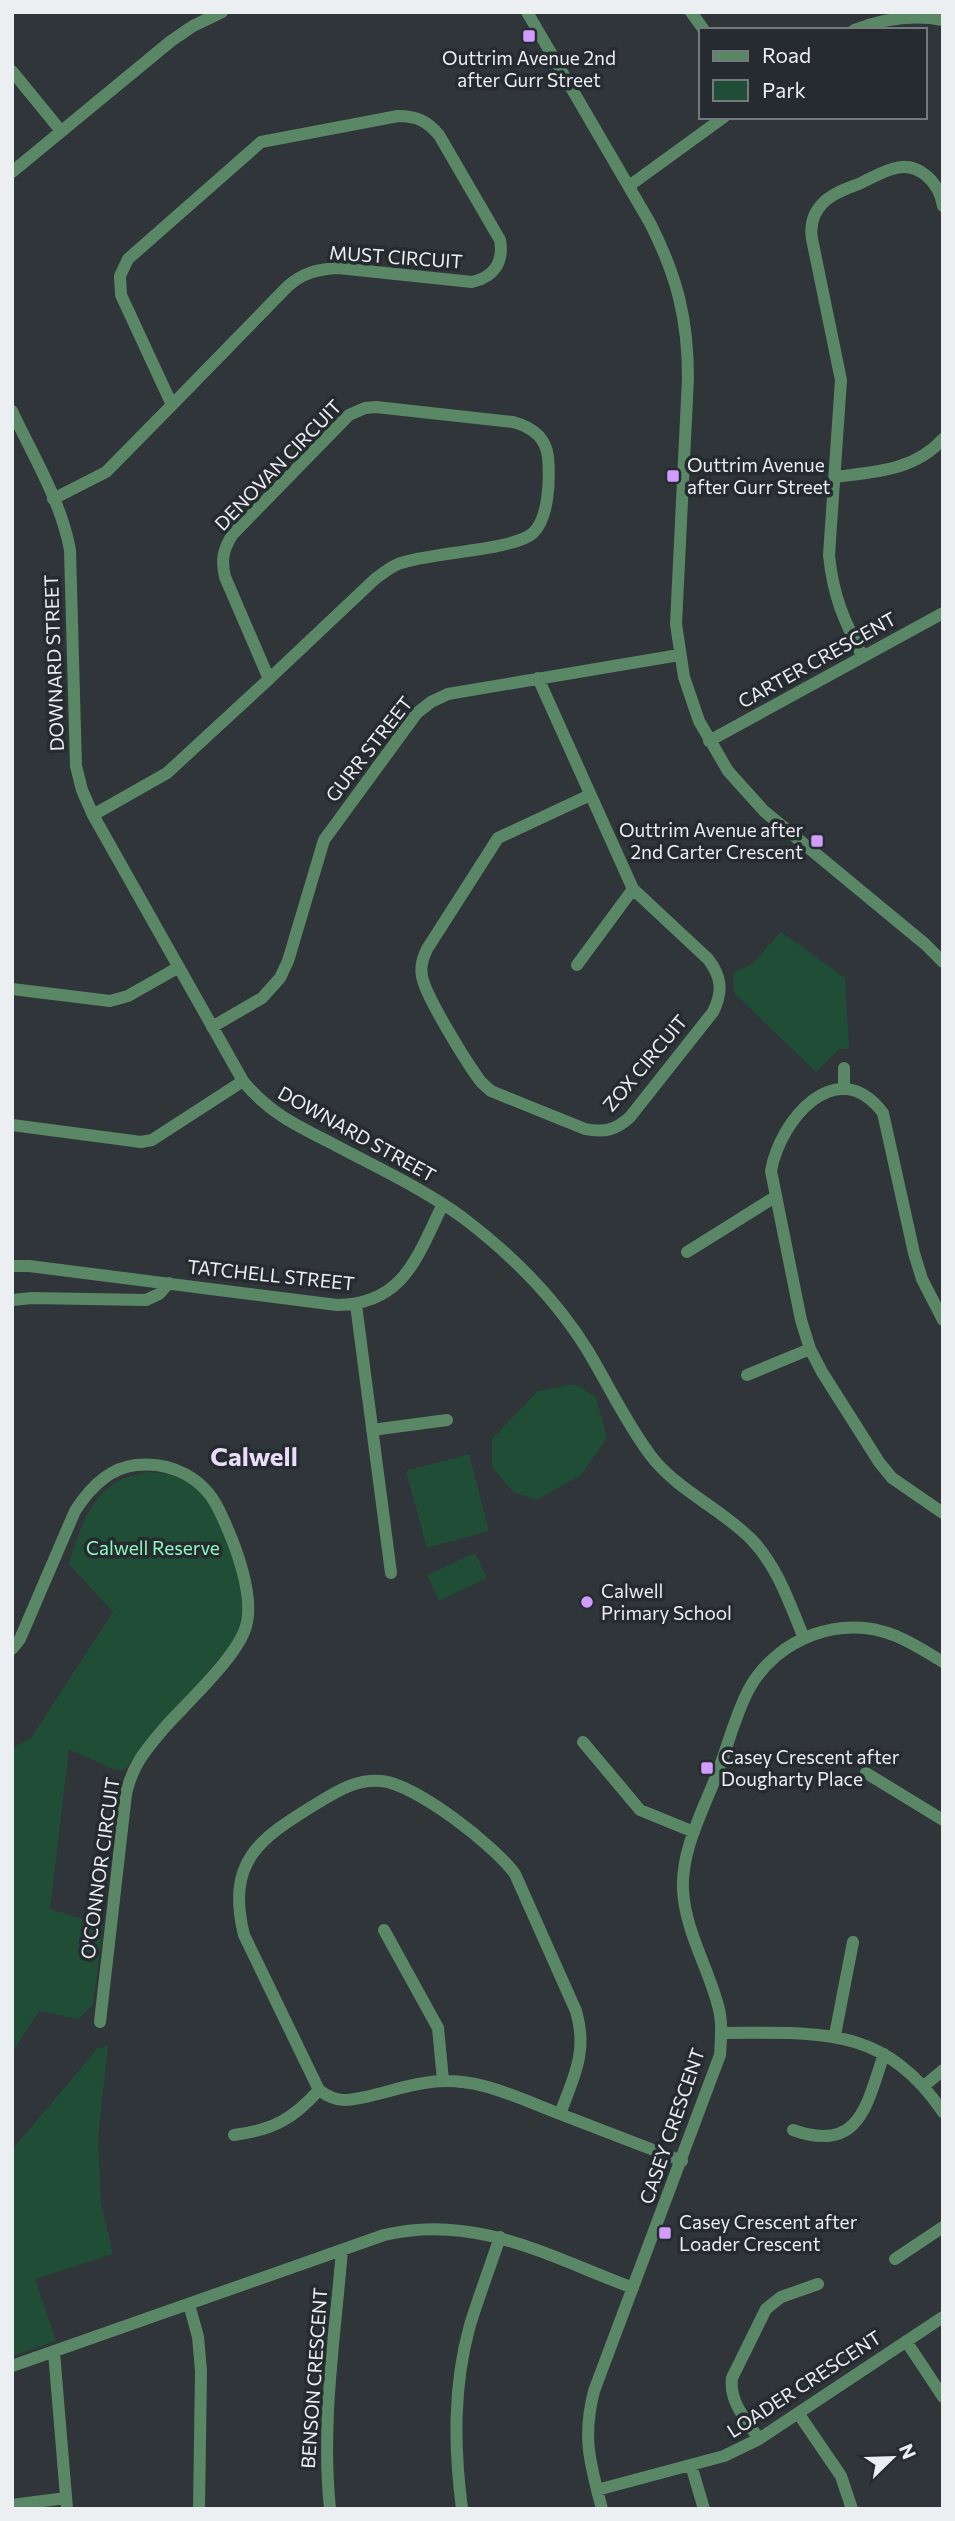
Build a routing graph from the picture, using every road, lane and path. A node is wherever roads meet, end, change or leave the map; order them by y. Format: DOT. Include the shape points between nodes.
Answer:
graph roads {
  1 [pos="222,12"];
  2 [pos="527,12"];
  3 [pos="691,12"];
  4 [pos="943,20"];
  5 [pos="703,28"];
  6 [pos="858,28"];
  7 [pos="12,71"];
  8 [pos="721,119"];
  9 [pos="61,131"];
  10 [pos="12,172"];
  11 [pos="629,186"];
  12 [pos="943,206"];
  13 [pos="172,405"];
  14 [pos="12,411"];
  15 [pos="943,439"];
  16 [pos="835,477"];
  17 [pos="54,499"];
  18 [pos="943,613"];
  19 [pos="679,655"];
  20 [pos="863,657"];
  21 [pos="538,678"];
  22 [pos="268,679"];
  23 [pos="709,741"];
  24 [pos="590,795"];
  25 [pos="93,815"];
  26 [pos="633,889"];
  27 [pos="943,962"];
  28 [pos="577,965"];
  29 [pos="179,967"];
  30 [pos="12,989"];
  31 [pos="212,1027"];
  32 [pos="844,1068"];
  33 [pos="243,1081"];
  34 [pos="844,1089"];
  35 [pos="12,1125"];
  36 [pos="775,1197"];
  37 [pos="443,1204"];
  38 [pos="687,1252"];
  39 [pos="12,1266"];
  40 [pos="169,1283"];
  41 [pos="12,1300"];
  42 [pos="356,1305"];
  43 [pos="943,1320"];
  44 [pos="810,1349"];
  45 [pos="747,1375"];
  46 [pos="447,1420"];
  47 [pos="372,1430"];
  48 [pos="943,1513"];
  49 [pos="391,1573"];
  50 [pos="804,1638"];
  51 [pos="12,1649"];
  52 [pos="943,1662"];
  53 [pos="583,1742"];
  54 [pos="866,1773"];
  55 [pos="943,1820"];
  56 [pos="694,1832"];
  57 [pos="384,1930"];
  58 [pos="853,1942"];
  59 [pos="100,2022"];
  60 [pos="722,2033"];
  61 [pos="835,2035"];
  62 [pos="884,2054"];
  63 [pos="943,2070"];
  64 [pos="443,2080"];
  65 [pos="924,2086"];
  66 [pos="319,2090"];
  67 [pos="943,2112"];
  68 [pos="560,2114"];
  69 [pos="793,2130"];
  70 [pos="234,2135"];
  71 [pos="682,2161"];
  72 [pos="943,2227"];
  73 [pos="500,2237"];
  74 [pos="342,2249"];
  75 [pos="895,2259"];
  76 [pos="818,2284"];
  77 [pos="633,2288"];
  78 [pos="189,2304"];
  79 [pos="943,2317"];
  80 [pos="906,2341"];
  81 [pos="54,2352"];
  82 [pos="12,2366"];
  83 [pos="943,2397"];
  84 [pos="798,2413"];
  85 [pos="758,2439"];
  86 [pos="691,2465"];
  87 [pos="597,2490"];
  88 [pos="66,2503"];
  89 [pos="12,2505"];
  90 [pos="199,2509"];
  91 [pos="330,2509"];
  92 [pos="462,2509"];
  93 [pos="602,2509"];
  94 [pos="705,2509"];
  95 [pos="852,2509"];
  1 -- 9 [label="street" via="171,41"];
  2 -- 11 [label="street"];
  3 -- 5 [label="street"];
  4 -- 6 [label="street" via="902,17"];
  7 -- 9 [label="street"];
  8 -- 11 [label="street"];
  9 -- 10 [label="street"];
  11 -- 19 [label="street" via="667,255 686,324 688,379 676,609"];
  12 -- 16 [label="street" via="930,178 900,167 834,195 815,213 812,239 841,380"];
  13 -- 13 [label="street, MUST CIRCUIT" via="121,295 120,276 128,259 261,142 398,116 430,124 500,240 500,260 491,274 472,282 338,268 307,273 287,287"];
  13 -- 17 [label="street, MUST CIRCUIT" via="106,472"];
  14 -- 17 [label="street, DOWNARD STREET"];
  15 -- 16 [label="street" via="923,457 893,469"];
  16 -- 20 [label="street" via="831,581 843,619"];
  17 -- 25 [label="street, DOWNARD STREET" via="70,550 76,766"];
  18 -- 20 [label="street, CARTER CRESCENT"];
  19 -- 21 [label="street, GURR STREET"];
  19 -- 23 [label="street"];
  20 -- 23 [label="street, CARTER CRESCENT"];
  21 -- 24 [label="street, ZOX CIRCUIT"];
  21 -- 31 [label="street, GURR STREET" via="448,694 417,713 324,840 280,978 262,998"];
  22 -- 22 [label="street, DENOVAN CIRCUIT" via="225,577 223,551 233,534 344,419 376,407 513,422 537,433 549,463 545,512 532,534 390,568"];
  22 -- 25 [label="street, DENOVAN CIRCUIT" via="167,773"];
  23 -- 27 [label="street" via="739,785 764,811"];
  24 -- 26 [label="street, ZOX CIRCUIT"];
  24 -- 26 [label="street, ZOX CIRCUIT" via="499,838 422,960 426,990 477,1077 491,1091 585,1129 610,1131 630,1117 712,1012 721,988 716,969"];
  25 -- 29 [label="street, DOWNARD STREET"];
  26 -- 28 [label="street"];
  29 -- 30 [label="street" via="110,1001"];
  29 -- 31 [label="street, DOWNARD STREET"];
  31 -- 33 [label="street, DOWNARD STREET"];
  32 -- 34 [label="street"];
  33 -- 35 [label="street" via="152,1140"];
  33 -- 37 [label="street, DOWNARD STREET" via="281,1117"];
  34 -- 36 [label="street" via="829,1090 809,1102 781,1138 771,1171"];
  34 -- 43 [label="street" via="864,1094 883,1113 914,1253"];
  36 -- 38 [label="street"];
  36 -- 44 [label="street"];
  37 -- 42 [label="street, TATCHELL STREET" via="400,1281 380,1297"];
  37 -- 50 [label="street, DOWNARD STREET" via="508,1255 551,1300 652,1458 764,1554"];
  39 -- 40 [label="street, TATCHELL STREET"];
  40 -- 41 [label="street, TATCHELL STREET" via="146,1300"];
  40 -- 42 [label="street, TATCHELL STREET"];
  42 -- 47 [label="street"];
  44 -- 45 [label="street"];
  44 -- 48 [label="street" via="892,1478"];
  46 -- 47 [label="street"];
  47 -- 49 [label="street"];
  50 -- 52 [label="street, CASEY CRESCENT" via="826,1630 872,1629 895,1635"];
  50 -- 56 [label="street, CASEY CRESCENT" via="770,1661 748,1691"];
  51 -- 59 [label="street, O'CONNOR CIRCUIT" via="75,1511 99,1481 125,1467 155,1464 183,1472 206,1490 222,1515 247,1586 247,1625 235,1649 145,1750 130,1774"];
  53 -- 56 [label="street" via="640,1810"];
  54 -- 55 [label="street"];
  56 -- 60 [label="street, CASEY CRESCENT" via="684,1865 684,1901 718,2004"];
  57 -- 64 [label="street" via="438,2028"];
  58 -- 61 [label="street"];
  60 -- 61 [label="street"];
  60 -- 71 [label="street, CASEY CRESCENT" via="718,2066"];
  61 -- 62 [label="street"];
  62 -- 65 [label="street"];
  62 -- 69 [label="street" via="866,2106 854,2125 826,2137"];
  63 -- 65 [label="street"];
  64 -- 66 [label="street" via="345,2100"];
  64 -- 68 [label="street" via="482,2084"];
  65 -- 67 [label="street"];
  66 -- 68 [label="street" via="244,1936 239,1915 241,1883 253,1854 274,1830 342,1788 379,1780 423,1796 500,1855 515,1874 581,2028 580,2063"];
  66 -- 70 [label="street" via="282,2123"];
  68 -- 71 [label="street"];
  71 -- 77 [label="street, CASEY CRESCENT"];
  72 -- 75 [label="street"];
  73 -- 74 [label="street" via="428,2228 384,2235"];
  73 -- 77 [label="street"];
  73 -- 92 [label="street" via="471,2324 458,2386 456,2450"];
  74 -- 78 [label="street"];
  74 -- 91 [label="street, BENSON CRESCENT" via="326,2432"];
  76 -- 85 [label="street" via="766,2309 732,2378 733,2400"];
  77 -- 87 [label="street, CASEY CRESCENT" via="588,2414 588,2451"];
  78 -- 81 [label="street"];
  78 -- 90 [label="street" via="201,2371"];
  79 -- 80 [label="street, LOADER CRESCENT"];
  80 -- 83 [label="street"];
  80 -- 84 [label="street, LOADER CRESCENT"];
  81 -- 82 [label="street"];
  81 -- 88 [label="street"];
  84 -- 85 [label="street, LOADER CRESCENT"];
  84 -- 95 [label="street" via="841,2476"];
  85 -- 86 [label="street, LOADER CRESCENT" via="724,2456"];
  86 -- 87 [label="street, LOADER CRESCENT"];
  86 -- 94 [label="street"];
  87 -- 93 [label="street, CASEY CRESCENT"];
  88 -- 89 [label="street"];
}
